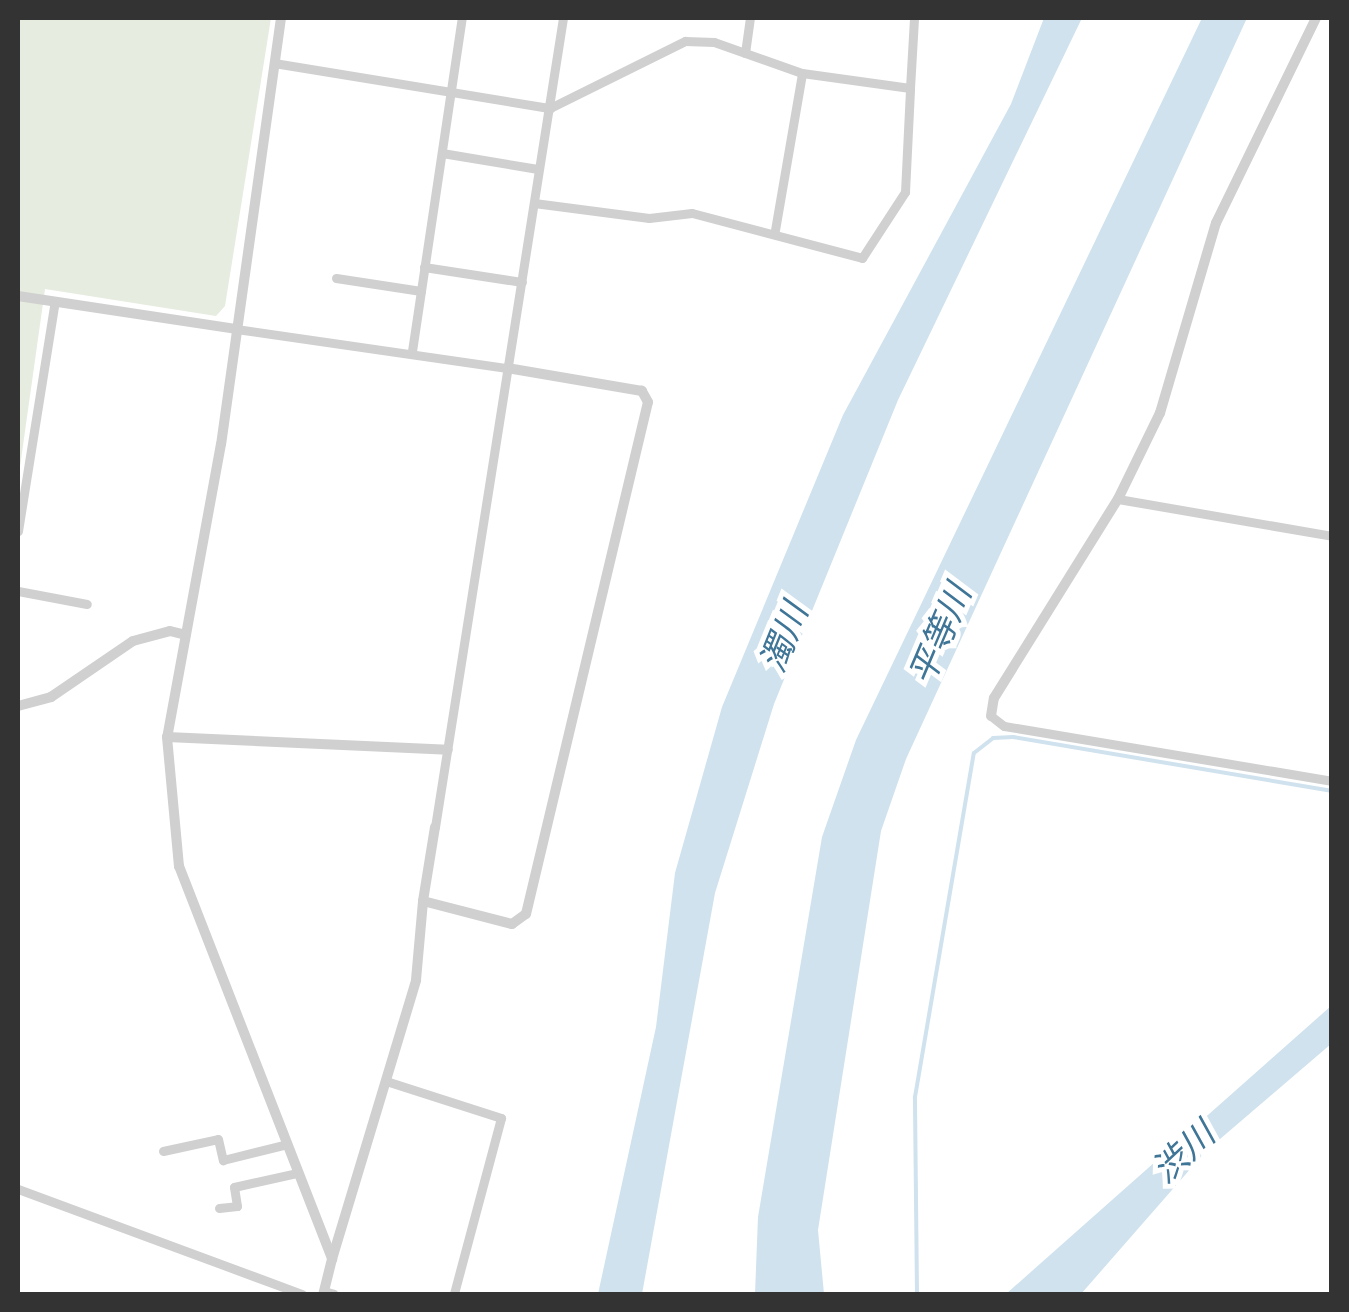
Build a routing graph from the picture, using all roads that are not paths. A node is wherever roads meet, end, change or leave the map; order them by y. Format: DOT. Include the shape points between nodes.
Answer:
graph roads {
  1 [pos="281,18"];
  2 [pos="462,18"];
  3 [pos="563,18"];
  4 [pos="750,18"];
  5 [pos="914,18"];
  6 [pos="1316,18"];
  7 [pos="745,53"];
  8 [pos="274,63"];
  9 [pos="802,73"];
  10 [pos="910,88"];
  11 [pos="452,94"];
  12 [pos="550,108"];
  13 [pos="442,153"];
  14 [pos="538,169"];
  15 [pos="534,203"];
  16 [pos="775,230"];
  17 [pos="424,267"];
  18 [pos="336,278"];
  19 [pos="522,282"];
  20 [pos="420,292"];
  21 [pos="18,296"];
  22 [pos="55,301"];
  23 [pos="236,328"];
  24 [pos="412,351"];
  25 [pos="507,368"];
  26 [pos="1118,499"];
  27 [pos="18,531"];
  28 [pos="1332,536"];
  29 [pos="18,591"];
  30 [pos="88,604"];
  31 [pos="186,635"];
  32 [pos="18,706"];
  33 [pos="991,716"];
  34 [pos="167,737"];
  35 [pos="448,750"];
  36 [pos="1332,781"];
  37 [pos="435,827"];
  38 [pos="423,901"];
  39 [pos="386,1081"];
  40 [pos="287,1144"];
  41 [pos="164,1150"];
  42 [pos="297,1173"];
  43 [pos="18,1188"];
  44 [pos="219,1208"];
  45 [pos="332,1259"];
  46 [pos="302,1294"];
  47 [pos="327,1294"];
  48 [pos="454,1294"];
  1 -- 8 [label="street"];
  2 -- 11 [label="street"];
  3 -- 12 [label="street"];
  4 -- 7 [label="street"];
  5 -- 10 [label="street"];
  6 -- 26 [label="street" via="1216,223 1180,361"];
  7 -- 9 [label="street"];
  7 -- 12 [label="street" via="685,41"];
  8 -- 11 [label="street"];
  8 -- 23 [label="street"];
  9 -- 10 [label="street"];
  9 -- 16 [label="street"];
  10 -- 16 [label="street" via="905,192 862,258"];
  11 -- 12 [label="street"];
  11 -- 13 [label="street"];
  12 -- 14 [label="street"];
  13 -- 14 [label="street"];
  13 -- 17 [label="street"];
  14 -- 15 [label="street"];
  15 -- 16 [label="street" via="648,218 692,213"];
  15 -- 19 [label="street"];
  17 -- 19 [label="street"];
  17 -- 20 [label="street"];
  18 -- 20 [label="street"];
  19 -- 25 [label="street"];
  20 -- 24 [label="street"];
  21 -- 22 [label="street"];
  22 -- 23 [label="street"];
  22 -- 27 [label="street"];
  23 -- 24 [label="street"];
  23 -- 31 [label="street"];
  24 -- 25 [label="street"];
  25 -- 35 [label="street"];
  25 -- 38 [label="street" via="642,391 648,402 526,914 512,924"];
  26 -- 28 [label="street"];
  26 -- 33 [label="street" via="994,698"];
  29 -- 30 [label="street"];
  31 -- 32 [label="street" via="170,631 132,640 51,697"];
  31 -- 34 [label="street"];
  33 -- 36 [label="street" via="1004,726"];
  34 -- 35 [label="street"];
  34 -- 40 [label="street" via="179,866"];
  35 -- 37 [label="street"];
  37 -- 38 [label="street"];
  38 -- 39 [label="street" via="416,980"];
  39 -- 45 [label="street"];
  39 -- 48 [label="street" via="500,1118"];
  40 -- 41 [label="street" via="224,1160 218,1139"];
  40 -- 42 [label="street"];
  42 -- 44 [label="street" via="234,1187 237,1206"];
  42 -- 45 [label="street"];
  43 -- 46 [label="street"];
  45 -- 47 [label="street"];
}
